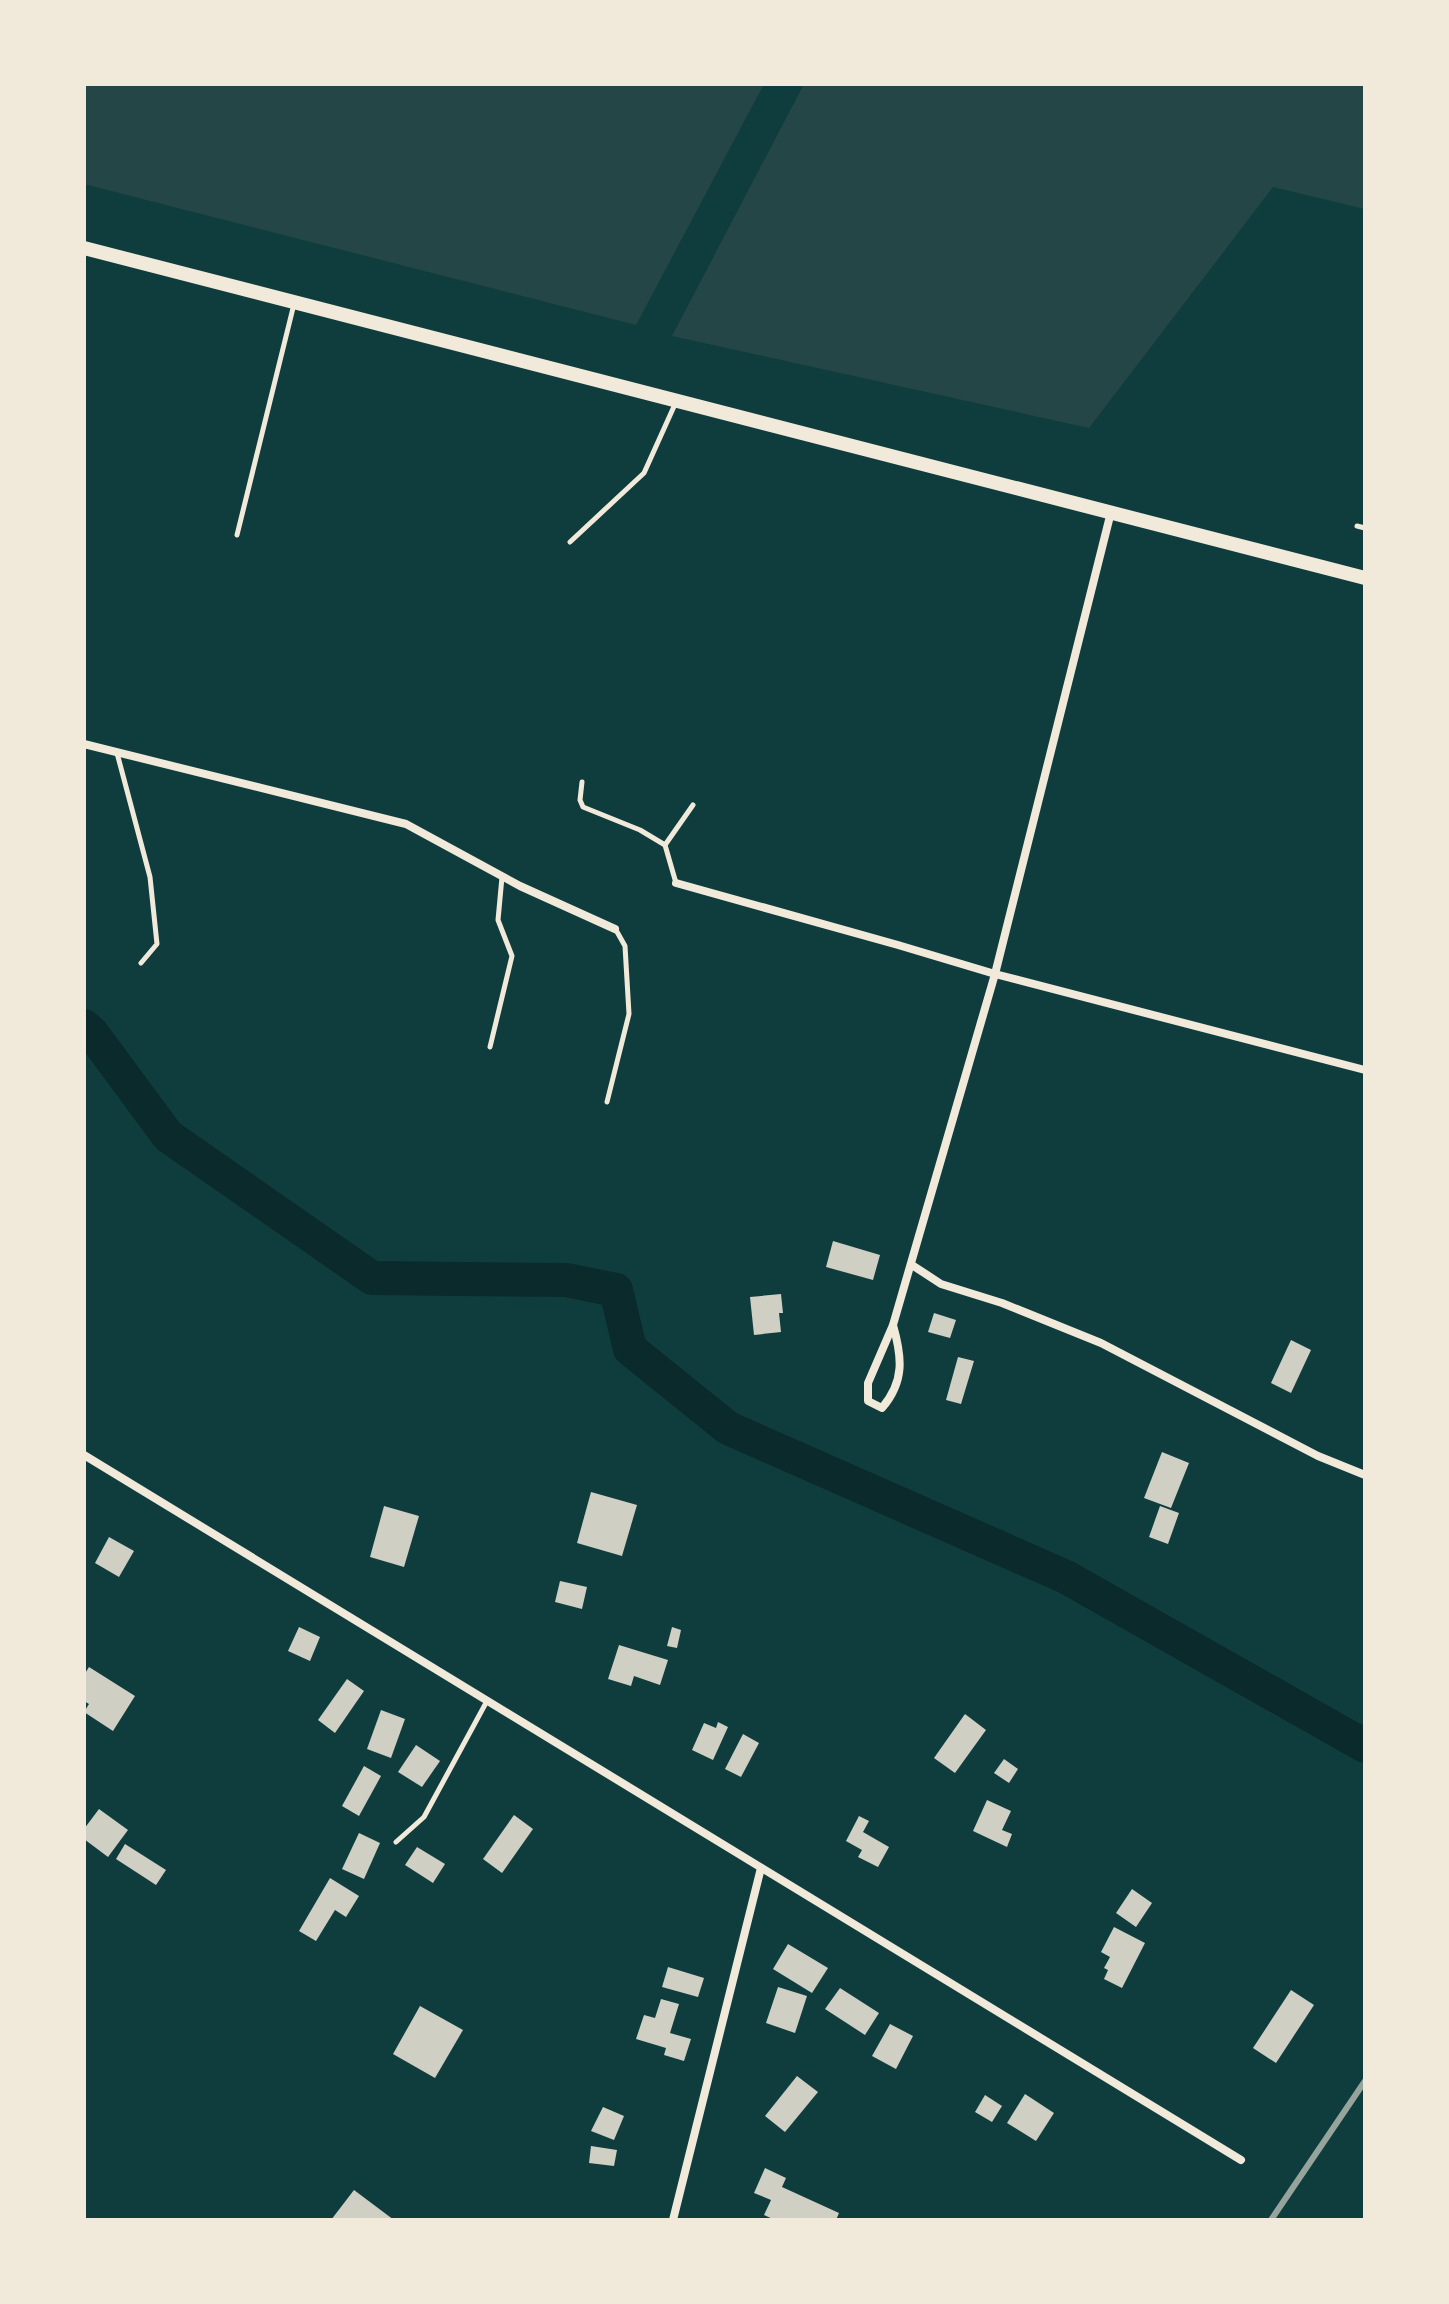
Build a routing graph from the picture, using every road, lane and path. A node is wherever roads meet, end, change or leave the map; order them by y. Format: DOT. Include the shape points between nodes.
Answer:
graph roads {
  1 [pos="84,248"];
  2 [pos="294,303"];
  3 [pos="676,401"];
  4 [pos="1111,512"];
  5 [pos="1357,526"];
  6 [pos="1365,528"];
  7 [pos="237,535"];
  8 [pos="570,542"];
  9 [pos="1365,578"];
  10 [pos="84,744"];
  11 [pos="117,753"];
  12 [pos="582,782"];
  13 [pos="693,805"];
  14 [pos="665,845"];
  15 [pos="502,876"];
  16 [pos="676,883"];
  17 [pos="615,929"];
  18 [pos="141,963"];
  19 [pos="995,974"];
  20 [pos="490,1047"];
  21 [pos="1365,1070"];
  22 [pos="607,1102"];
  23 [pos="912,1265"];
  24 [pos="893,1325"];
  25 [pos="84,1455"];
  26 [pos="1365,1475"];
  27 [pos="487,1700"];
  28 [pos="396,1842"];
  29 [pos="761,1868"];
  30 [pos="1241,2160"];
  31 [pos="673,2220"];
  1 -- 2 [label="street"];
  2 -- 3 [label="street"];
  2 -- 7 [label="lane"];
  3 -- 4 [label="street"];
  3 -- 8 [label="lane" via="644,473"];
  4 -- 9 [label="street"];
  4 -- 19 [label="street"];
  5 -- 6 [label="lane"];
  10 -- 11 [label="street"];
  11 -- 15 [label="street" via="406,824"];
  11 -- 18 [label="lane" via="150,877 157,944"];
  12 -- 14 [label="lane" via="583,807"];
  13 -- 14 [label="lane"];
  14 -- 16 [label="lane"];
  15 -- 17 [label="street"];
  15 -- 20 [label="lane" via="498,920 512,956"];
  16 -- 19 [label="street"];
  17 -- 22 [label="lane" via="625,946 629,1014"];
  19 -- 21 [label="street"];
  19 -- 23 [label="street"];
  23 -- 24 [label="street"];
  23 -- 26 [label="street" via="941,1284 1101,1343 1318,1456"];
  24 -- 24 [label="street" via="868,1383 868,1401 882,1408 898,1378 901,1351"];
  25 -- 27 [label="street"];
  27 -- 28 [label="lane" via="424,1817"];
  27 -- 29 [label="street"];
  29 -- 30 [label="street"];
  29 -- 31 [label="street"];
}
